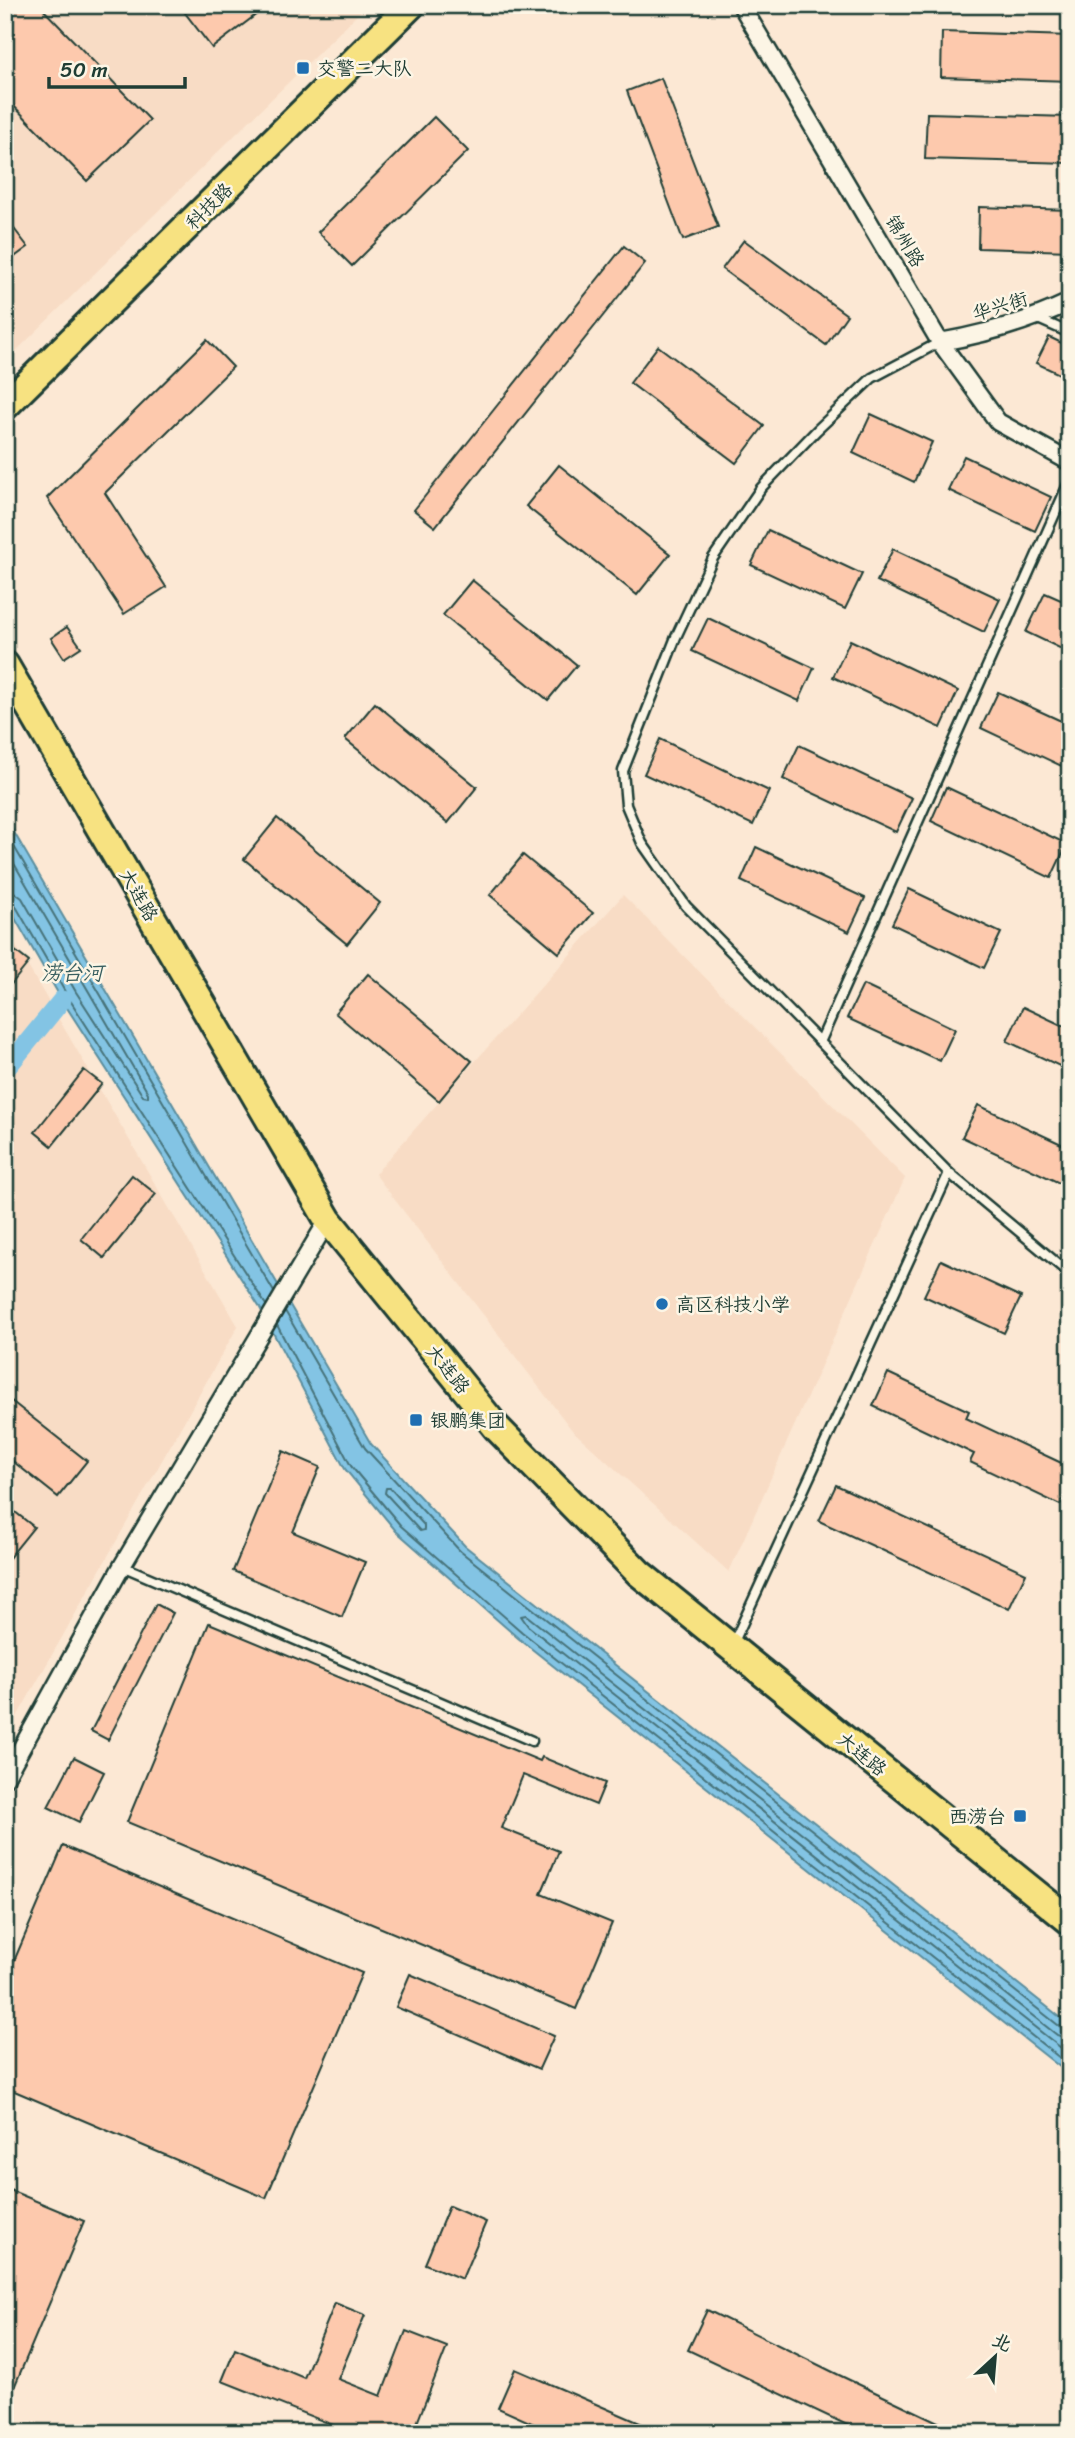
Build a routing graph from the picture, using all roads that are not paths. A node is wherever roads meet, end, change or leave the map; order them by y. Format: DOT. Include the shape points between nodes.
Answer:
graph roads {
  1 [pos="411,5"];
  2 [pos="741,5"];
  3 [pos="1070,302"];
  4 [pos="1036,318"];
  5 [pos="1070,333"];
  6 [pos="940,342"];
  7 [pos="5,406"];
  8 [pos="1070,462"];
  9 [pos="1070,480"];
  10 [pos="5,665"];
  11 [pos="821,1040"];
  12 [pos="949,1173"];
  13 [pos="328,1220"];
  14 [pos="1070,1274"];
  15 [pos="122,1566"];
  16 [pos="732,1648"];
  17 [pos="532,1741"];
  18 [pos="5,1778"];
  19 [pos="1070,1921"];
  1 -- 7 [label="main road, 科技路"];
  2 -- 6 [label="street, 锦州路"];
  3 -- 4 [label="street, 华兴街"];
  4 -- 5 [label="lane"];
  4 -- 6 [label="street, 华兴街"];
  6 -- 8 [label="street, 锦州路" via="998,422"];
  6 -- 11 [label="lane" via="872,378 761,488 713,558 676,636 623,771 626,805 642,843 686,906"];
  9 -- 11 [label="lane"];
  10 -- 13 [label="main road, 大连路"];
  11 -- 12 [label="lane"];
  12 -- 14 [label="lane"];
  12 -- 16 [label="lane"];
  13 -- 15 [label="street"];
  13 -- 16 [label="main road, 大连路" via="496,1427 639,1573"];
  15 -- 17 [label="lane"];
  15 -- 18 [label="street"];
  16 -- 19 [label="main road, 大连路"];
}
